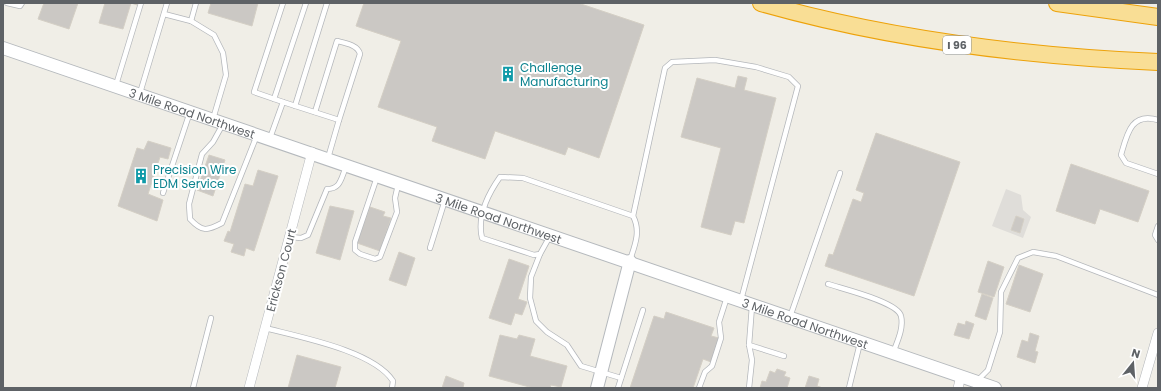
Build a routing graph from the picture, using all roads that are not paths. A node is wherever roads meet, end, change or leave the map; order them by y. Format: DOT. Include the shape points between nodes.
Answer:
graph roads {
  1 [pos="6,3"];
  2 [pos="22,3"];
  3 [pos="141,3"];
  4 [pos="168,3"];
  5 [pos="196,3"];
  6 [pos="283,3"];
  7 [pos="306,3"];
  8 [pos="327,3"];
  9 [pos="761,3"];
  10 [pos="1057,3"];
  11 [pos="164,14"];
  12 [pos="1158,17"];
  13 [pos="191,21"];
  14 [pos="3,48"];
  15 [pos="1158,62"];
  16 [pos="116,86"];
  17 [pos="140,93"];
  18 [pos="274,99"];
  19 [pos="283,102"];
  20 [pos="295,106"];
  21 [pos="190,111"];
  22 [pos="315,112"];
  23 [pos="218,120"];
  24 [pos="339,120"];
  25 [pos="1158,120"];
  26 [pos="258,134"];
  27 [pos="270,138"];
  28 [pos="312,152"];
  29 [pos="328,158"];
  30 [pos="346,164"];
  31 [pos="840,173"];
  32 [pos="1158,174"];
  33 [pos="378,175"];
  34 [pos="399,182"];
  35 [pos="163,193"];
  36 [pos="446,198"];
  37 [pos="483,211"];
  38 [pos="633,216"];
  39 [pos="1158,226"];
  40 [pos="550,234"];
  41 [pos="290,237"];
  42 [pos="1158,240"];
  43 [pos="430,248"];
  44 [pos="540,254"];
  45 [pos="630,261"];
  46 [pos="828,284"];
  47 [pos="1158,295"];
  48 [pos="728,296"];
  49 [pos="746,302"];
  50 [pos="643,310"];
  51 [pos="790,317"];
  52 [pos="211,318"];
  53 [pos="265,328"];
  54 [pos="1158,333"];
  55 [pos="860,341"];
  56 [pos="749,345"];
  57 [pos="893,353"];
  58 [pos="784,356"];
  59 [pos="601,371"];
  60 [pos="621,378"];
  61 [pos="960,382"];
  62 [pos="976,385"];
  63 [pos="193,388"];
  64 [pos="249,388"];
  65 [pos="392,388"];
  66 [pos="596,388"];
  67 [pos="618,388"];
  68 [pos="699,388"];
  69 [pos="750,388"];
  70 [pos="849,388"];
  71 [pos="995,388"];
  72 [pos="1142,388"];
  1 -- 2 [label="lane" via="20,6"];
  3 -- 16 [label="lane"];
  4 -- 11 [label="lane"];
  5 -- 13 [label="lane"];
  6 -- 18 [label="lane" via="254,92"];
  7 -- 18 [label="lane"];
  8 -- 20 [label="lane"];
  9 -- 15 [label="highway, I 96" via="839,23 965,46 1029,54"];
  10 -- 12 [label="highway"];
  11 -- 13 [label="lane"];
  11 -- 17 [label="lane"];
  13 -- 23 [label="lane" via="214,35 223,53 226,75"];
  14 -- 16 [label="main road, 3 Mile Road Northwest"];
  16 -- 17 [label="main road, 3 Mile Road Northwest"];
  17 -- 21 [label="main road, 3 Mile Road Northwest"];
  18 -- 19 [label="lane"];
  19 -- 20 [label="lane"];
  19 -- 27 [label="lane"];
  20 -- 22 [label="lane"];
  21 -- 23 [label="main road, 3 Mile Road Northwest"];
  21 -- 35 [label="lane"];
  22 -- 24 [label="lane"];
  22 -- 24 [label="lane" via="337,41 356,48 360,54"];
  23 -- 26 [label="main road, 3 Mile Road Northwest"];
  23 -- 26 [label="lane" via="213,142 202,154 189,204 190,219 198,228 209,230 222,223"];
  24 -- 29 [label="lane"];
  25 -- 32 [label="lane" via="1149,117 1137,121 1129,128 1121,155 1126,163"];
  26 -- 27 [label="main road, 3 Mile Road Northwest"];
  27 -- 28 [label="main road, 3 Mile Road Northwest"];
  28 -- 29 [label="main road, 3 Mile Road Northwest"];
  28 -- 41 [label="street, Erickson Court"];
  29 -- 30 [label="main road, 3 Mile Road Northwest"];
  30 -- 33 [label="main road, 3 Mile Road Northwest"];
  30 -- 41 [label="lane" via="339,186 327,190 308,235 300,238"];
  31 -- 51 [label="lane"];
  33 -- 34 [label="main road, 3 Mile Road Northwest"];
  33 -- 34 [label="lane" via="355,242 355,250 375,259 380,257 397,212 395,198"];
  34 -- 36 [label="main road, 3 Mile Road Northwest"];
  36 -- 37 [label="main road, 3 Mile Road Northwest"];
  36 -- 43 [label="lane"];
  37 -- 38 [label="lane" via="500,177 523,178"];
  37 -- 40 [label="main road, 3 Mile Road Northwest"];
  37 -- 44 [label="lane" via="480,230 482,238 534,255"];
  38 -- 45 [label="lane" via="638,234"];
  38 -- 49 [label="lane" via="665,68 672,62 715,60 756,67 789,77 798,86"];
  39 -- 42 [label="lane" via="1155,235"];
  40 -- 44 [label="lane"];
  40 -- 45 [label="main road, 3 Mile Road Northwest"];
  41 -- 53 [label="street, Erickson Court"];
  44 -- 59 [label="lane" via="531,277 530,298 536,321 567,345 581,366"];
  45 -- 48 [label="main road, 3 Mile Road Northwest"];
  45 -- 59 [label="main road"];
  46 -- 57 [label="lane" via="892,306 901,315 902,325"];
  47 -- 62 [label="lane" via="1056,256 1033,252 1018,258 1001,292 1000,332 988,370"];
  48 -- 49 [label="main road, 3 Mile Road Northwest"];
  48 -- 68 [label="lane" via="719,322 721,338 712,366 704,372"];
  49 -- 51 [label="main road, 3 Mile Road Northwest"];
  49 -- 56 [label="lane"];
  50 -- 60 [label="lane"];
  51 -- 55 [label="main road, 3 Mile Road Northwest"];
  52 -- 63 [label="lane"];
  53 -- 64 [label="street, Erickson Court"];
  53 -- 65 [label="lane" via="328,345 374,364 388,373 393,381"];
  54 -- 72 [label="street"];
  55 -- 57 [label="main road, 3 Mile Road Northwest"];
  55 -- 70 [label="lane"];
  56 -- 58 [label="lane"];
  56 -- 69 [label="lane" via="752,360"];
  57 -- 61 [label="main road, 3 Mile Road Northwest"];
  59 -- 60 [label="lane"];
  59 -- 66 [label="main road"];
  60 -- 67 [label="lane"];
  61 -- 62 [label="main road, 3 Mile Road Northwest"];
  62 -- 71 [label="main road, 3 Mile Road Northwest"];
}
